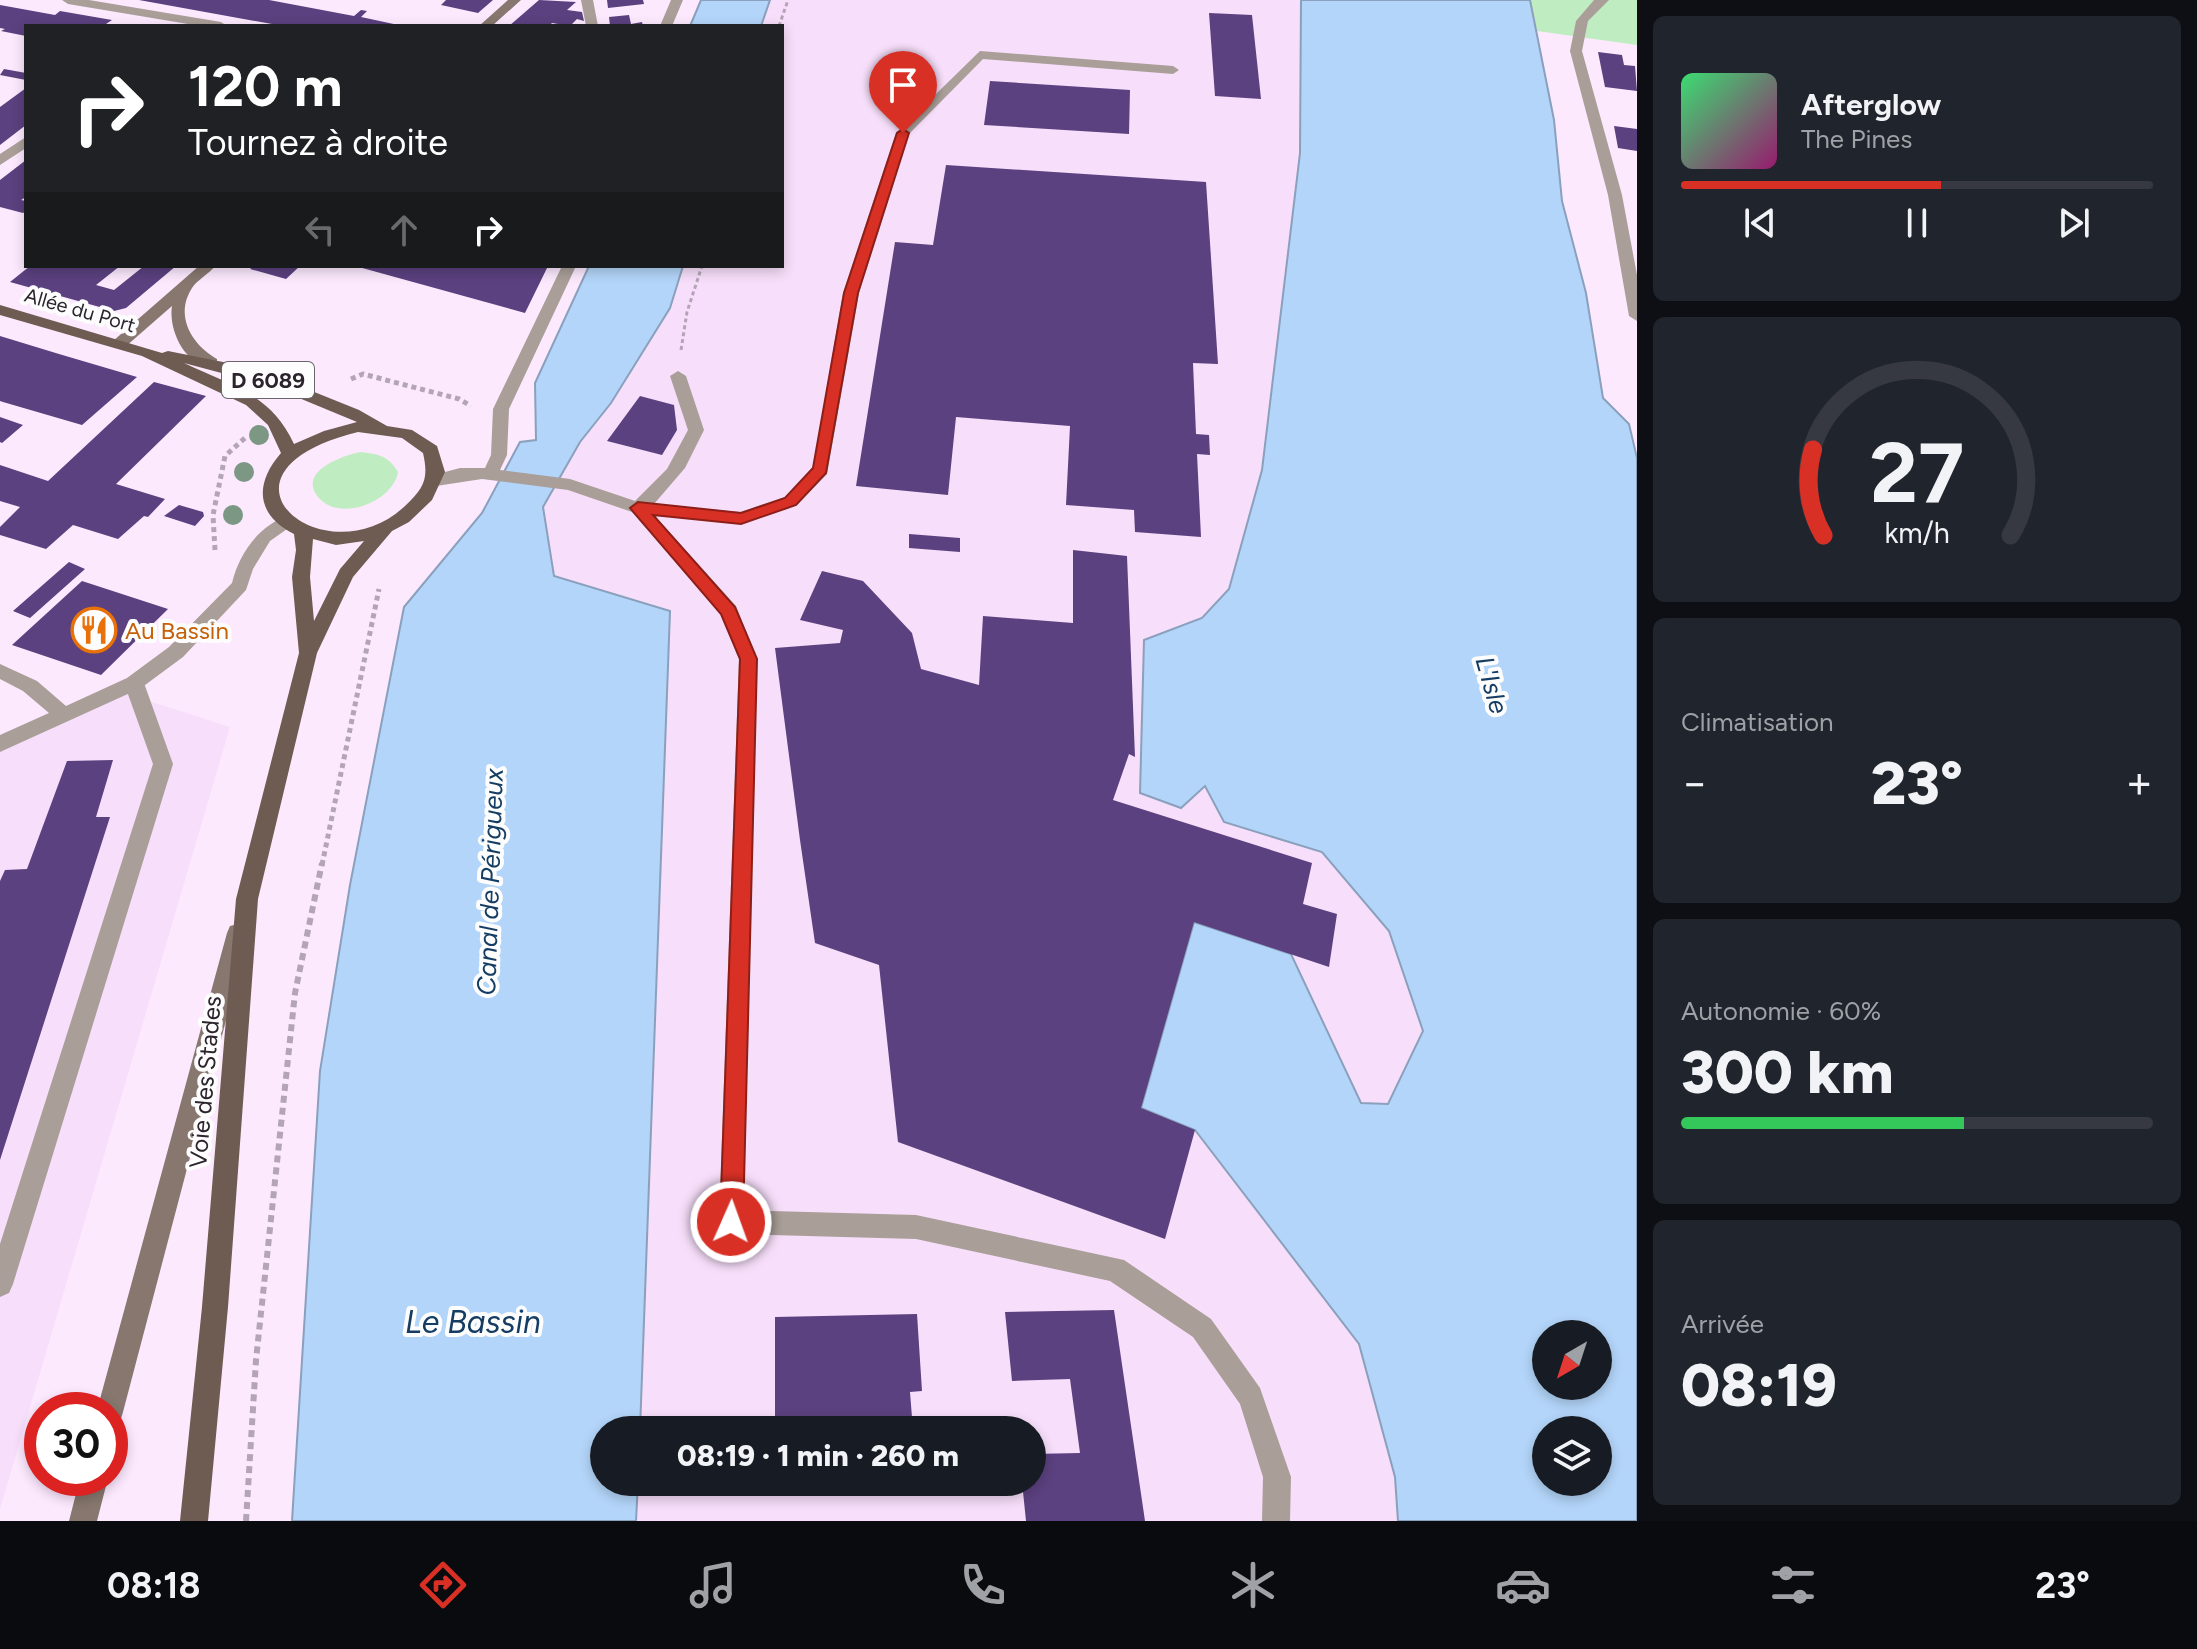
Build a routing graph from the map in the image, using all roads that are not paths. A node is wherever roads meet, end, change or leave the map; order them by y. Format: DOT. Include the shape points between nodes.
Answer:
graph roads {
  1 [pos="68,0"];
  2 [pos="515,0"];
  3 [pos="587,0"];
  4 [pos="677,0"];
  5 [pos="1603,0"];
  6 [pos="183,23"];
  7 [pos="487,24"];
  8 [pos="592,24"];
  9 [pos="667,24"];
  10 [pos="1173,70"];
  11 [pos="24,143"];
  12 [pos="0,161"];
  13 [pos="206,268"];
  14 [pos="568,268"];
  15 [pos="186,285"];
  16 [pos="0,310"];
  17 [pos="1637,316"];
  18 [pos="119,344"];
  19 [pos="148,353"];
  20 [pos="211,362"];
  21 [pos="678,376"];
  22 [pos="383,427"];
  23 [pos="290,455"];
  24 [pos="492,476"];
  25 [pos="436,480"];
  26 [pos="638,508"];
  27 [pos="296,527"];
  28 [pos="385,528"];
  29 [pos="308,653"];
  30 [pos="0,671"];
  31 [pos="134,683"];
  32 [pos="64,715"];
  33 [pos="0,741"];
  34 [pos="247,899"];
  35 [pos="0,1284"];
  36 [pos="115,1392"];
  37 [pos="89,1496"];
  38 [pos="83,1521"];
  39 [pos="194,1521"];
  40 [pos="1276,1521"];
  1 -- 6 [label="street"];
  2 -- 7 [label="main road"];
  3 -- 8 [label="street"];
  4 -- 9 [label="street"];
  5 -- 17 [label="street" via="1592,5 1577,27 1576,51 1615,195"];
  10 -- 26 [label="street" via="980,55 903,133 851,293 821,470 791,501 741,518"];
  11 -- 12 [label="street"];
  13 -- 15 [label="main road"];
  14 -- 24 [label="street" via="501,409 499,455"];
  15 -- 18 [label="main road"];
  15 -- 20 [label="main road" via="178,331 189,349"];
  16 -- 18 [label="main road, Allée du Port / D 6089"];
  18 -- 19 [label="main road, Allée du Port / D 6089"];
  19 -- 20 [label="main road, Allée du Port / D 6089"];
  19 -- 23 [label="main road, Allée du Port / D 6089" via="252,401 275,422"];
  20 -- 22 [label="main road, Allée du Port / D 6089" via="320,397"];
  21 -- 26 [label="street" via="696,430 684,461"];
  22 -- 23 [label="main road" via="332,432"];
  22 -- 25 [label="main road" via="407,433 432,453"];
  23 -- 27 [label="main road" via="272,483 271,497 276,511"];
  24 -- 25 [label="street" via="460,474"];
  24 -- 26 [label="street" via="570,485"];
  25 -- 28 [label="main road" via="427,499"];
  26 -- 40 [label="street" via="729,611 748,659 731,1222 916,1227 1115,1269 1202,1328 1251,1397 1277,1477"];
  27 -- 28 [label="main road" via="343,536"];
  27 -- 29 [label="main road, Voie des Stades" via="305,550 301,577"];
  27 -- 31 [label="street" via="264,537 240,585 176,652"];
  28 -- 29 [label="main road, Voie des Stades" via="346,574"];
  29 -- 34 [label="main road, Voie des Stades"];
  30 -- 32 [label="street" via="30,686"];
  31 -- 32 [label="street"];
  31 -- 35 [label="street" via="163,764"];
  32 -- 33 [label="street"];
  34 -- 36 [label="main road"];
  34 -- 39 [label="main road, Voie des Stades"];
  37 -- 38 [label="main road"];
}
